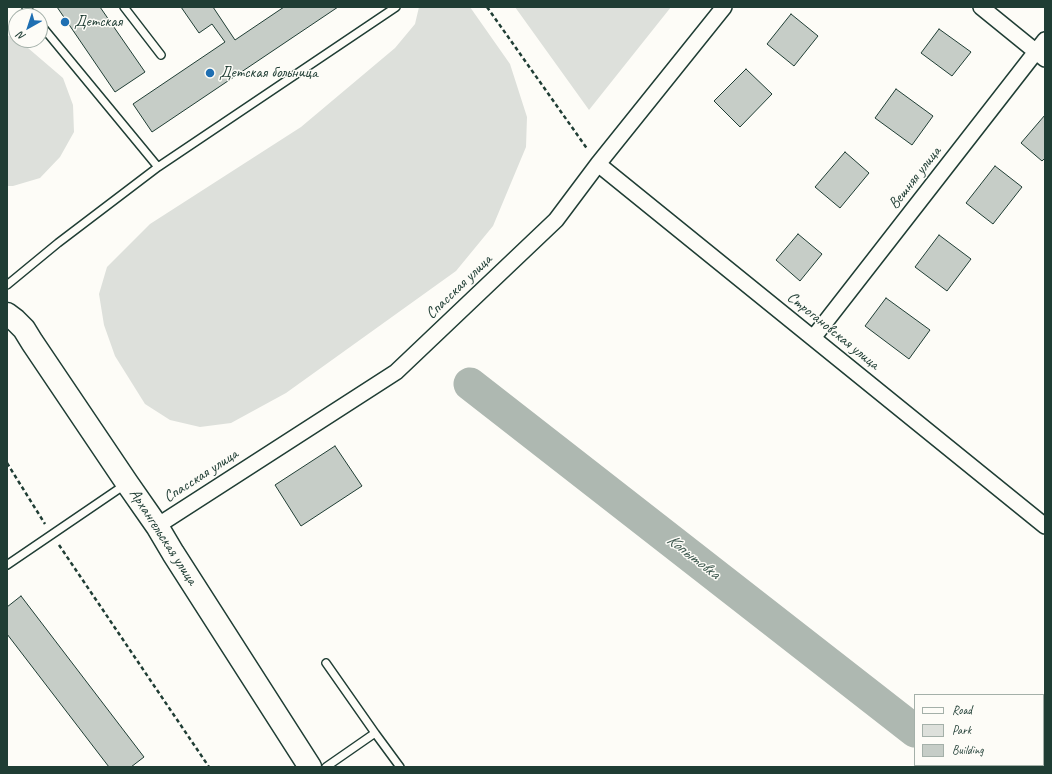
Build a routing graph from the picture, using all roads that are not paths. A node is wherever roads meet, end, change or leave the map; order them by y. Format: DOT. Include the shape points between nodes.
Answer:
graph roads {
  1 [pos="124,7"];
  2 [pos="396,7"];
  3 [pos="724,7"];
  4 [pos="981,7"];
  5 [pos="48,34"];
  6 [pos="1042,50"];
  7 [pos="161,55"];
  8 [pos="598,164"];
  9 [pos="158,167"];
  10 [pos="7,285"];
  11 [pos="7,314"];
  12 [pos="813,338"];
  13 [pos="127,483"];
  14 [pos="157,526"];
  15 [pos="1045,526"];
  16 [pos="7,565"];
  17 [pos="326,663"];
  18 [pos="375,733"];
  19 [pos="310,767"];
  20 [pos="326,767"];
  21 [pos="400,767"];
  1 -- 7 [label="lane"];
  2 -- 9 [label="lane"];
  3 -- 8 [label="street, Спасская улица"];
  4 -- 6 [label="street"];
  5 -- 9 [label="lane"];
  6 -- 12 [label="street, Вешняя улица"];
  8 -- 12 [label="street, Строгановская улица"];
  8 -- 14 [label="street, Спасская улица" via="556,220 396,372"];
  9 -- 10 [label="lane"];
  11 -- 13 [label="main road, Архангельская улица" via="24,329"];
  12 -- 15 [label="street, Строгановская улица"];
  13 -- 14 [label="main road, Архангельская улица"];
  13 -- 16 [label="lane"];
  14 -- 19 [label="main road, Архангельская улица"];
  17 -- 18 [label="lane"];
  18 -- 20 [label="lane"];
  18 -- 21 [label="lane"];
}
